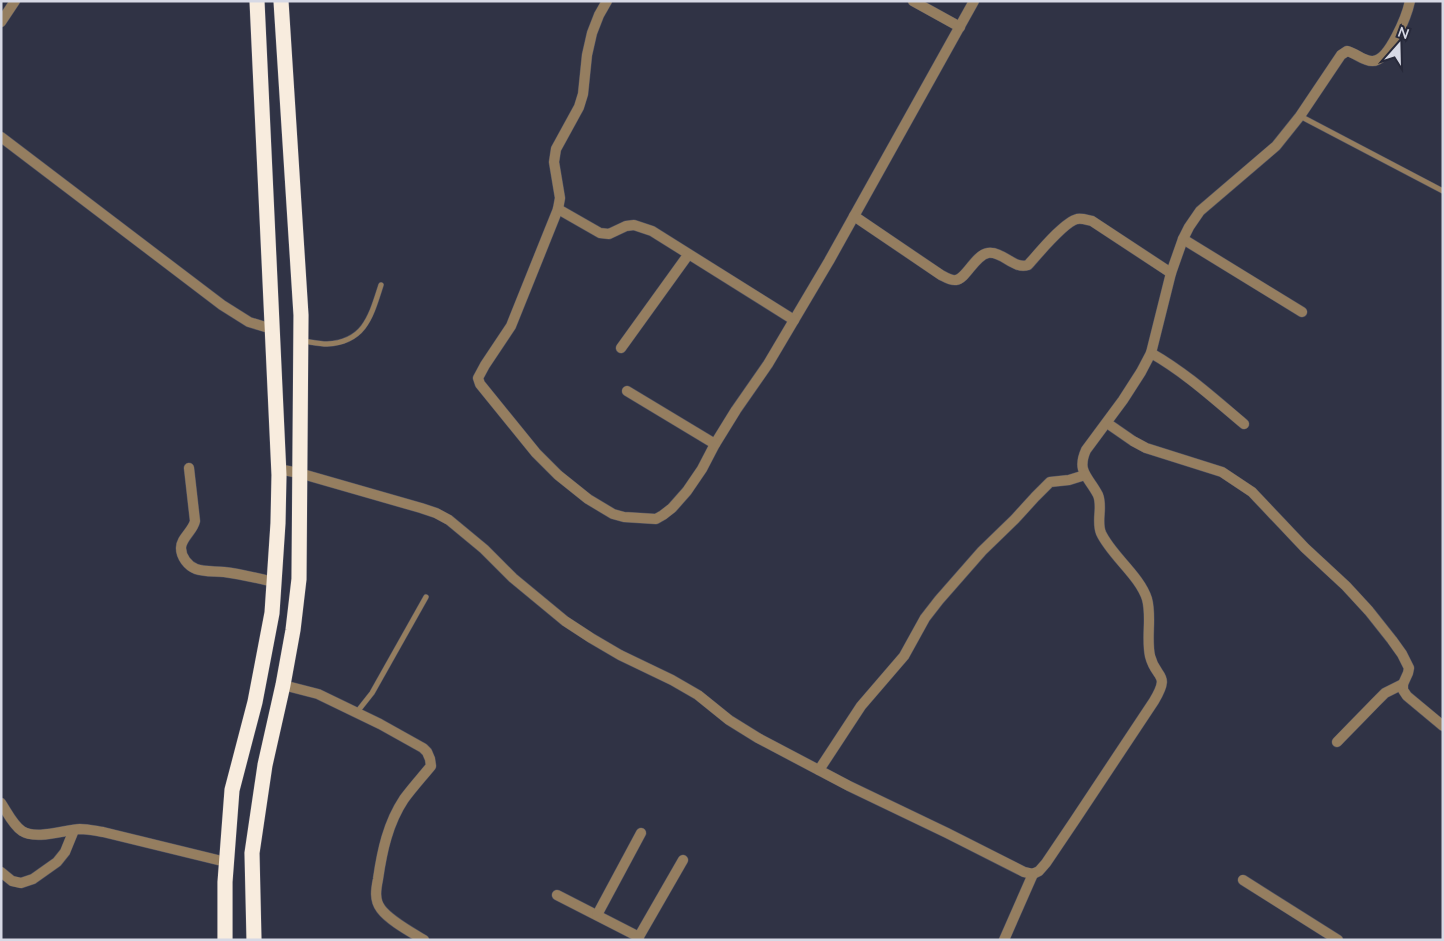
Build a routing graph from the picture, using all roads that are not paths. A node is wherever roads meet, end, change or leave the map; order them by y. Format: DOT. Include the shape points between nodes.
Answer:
graph roads {
  1 [pos="15,1"];
  2 [pos="257,1"];
  3 [pos="281,1"];
  4 [pos="607,1"];
  5 [pos="913,1"];
  6 [pos="974,1"];
  7 [pos="1410,1"];
  8 [pos="1,22"];
  9 [pos="960,27"];
  10 [pos="1300,116"];
  11 [pos="1,137"];
  12 [pos="1443,191"];
  13 [pos="558,209"];
  14 [pos="854,216"];
  15 [pos="1183,239"];
  16 [pos="688,254"];
  17 [pos="1171,273"];
  18 [pos="381,285"];
  19 [pos="1302,312"];
  20 [pos="794,320"];
  21 [pos="272,330"];
  22 [pos="300,341"];
  23 [pos="620,348"];
  24 [pos="1151,353"];
  25 [pos="627,391"];
  26 [pos="1107,422"];
  27 [pos="1244,424"];
  28 [pos="715,444"];
  29 [pos="189,468"];
  30 [pos="278,469"];
  31 [pos="299,473"];
  32 [pos="1085,476"];
  33 [pos="274,582"];
  34 [pos="426,597"];
  35 [pos="1403,684"];
  36 [pos="283,685"];
  37 [pos="357,712"];
  38 [pos="1442,726"];
  39 [pos="1337,742"];
  40 [pos="819,770"];
  41 [pos="1,803"];
  42 [pos="74,830"];
  43 [pos="641,833"];
  44 [pos="683,860"];
  45 [pos="226,862"];
  46 [pos="1,872"];
  47 [pos="1032,874"];
  48 [pos="1243,880"];
  49 [pos="557,895"];
  50 [pos="597,915"];
  51 [pos="638,938"];
  52 [pos="225,940"];
  53 [pos="254,940"];
  54 [pos="424,940"];
  55 [pos="1004,940"];
  56 [pos="1338,940"];
  1 -- 8 [label="street"];
  2 -- 21 [label="highway"];
  3 -- 22 [label="highway"];
  4 -- 13 [label="street" via="592,33 579,107 556,149"];
  5 -- 9 [label="street"];
  6 -- 9 [label="street"];
  7 -- 10 [label="street" via="1396,36 1380,58 1368,61 1347,51 1341,55"];
  9 -- 14 [label="street"];
  10 -- 12 [label="lane"];
  10 -- 15 [label="street" via="1276,146 1200,211"];
  11 -- 21 [label="street" via="222,305 249,322"];
  13 -- 16 [label="street" via="600,233 609,234 626,226 642,227"];
  13 -- 28 [label="street" via="511,326 480,374 480,384 558,475 588,499 624,517 656,518 672,508 687,491"];
  14 -- 17 [label="street" via="949,279 961,278 977,260 990,253 1023,267 1028,265 1071,221 1082,219 1092,221"];
  14 -- 20 [label="street"];
  15 -- 17 [label="street"];
  15 -- 19 [label="street"];
  16 -- 20 [label="street"];
  16 -- 23 [label="street"];
  17 -- 24 [label="street"];
  18 -- 22 [label="lane" via="371,314 354,337 325,344"];
  20 -- 28 [label="street"];
  21 -- 30 [label="highway"];
  22 -- 31 [label="highway"];
  24 -- 26 [label="street"];
  24 -- 27 [label="street" via="1195,382"];
  25 -- 28 [label="street"];
  26 -- 32 [label="street" via="1086,450 1082,467"];
  26 -- 35 [label="street" via="1146,448 1222,472 1252,492 1346,586 1392,640 1409,668"];
  29 -- 33 [label="street" via="196,521 181,546 185,561 197,570"];
  30 -- 31 [label="street"];
  30 -- 33 [label="highway"];
  31 -- 36 [label="highway" via="299,579"];
  31 -- 40 [label="street" via="421,508 449,520 565,621 620,655 698,695 758,738"];
  32 -- 40 [label="street" via="1050,482 982,551 939,600 904,656 861,706"];
  32 -- 47 [label="street" via="1101,506 1100,531 1146,597 1149,651 1162,685 1046,863"];
  33 -- 45 [label="highway" via="272,613 255,702 232,790"];
  34 -- 37 [label="lane" via="372,693"];
  35 -- 38 [label="street" via="1407,696"];
  35 -- 39 [label="street" via="1385,694"];
  36 -- 37 [label="street" via="318,694"];
  36 -- 53 [label="highway" via="265,765 252,853"];
  37 -- 54 [label="street" via="423,748 430,759 431,766 405,798 389,829 376,897 386,915"];
  40 -- 47 [label="street"];
  41 -- 42 [label="street" via="22,831 30,834"];
  42 -- 45 [label="street" via="103,832"];
  42 -- 46 [label="street" via="57,862 33,879 21,883 12,881"];
  43 -- 50 [label="street"];
  44 -- 51 [label="street"];
  45 -- 52 [label="highway"];
  47 -- 55 [label="street"];
  48 -- 56 [label="street"];
  49 -- 50 [label="street"];
  50 -- 51 [label="street"];
}
